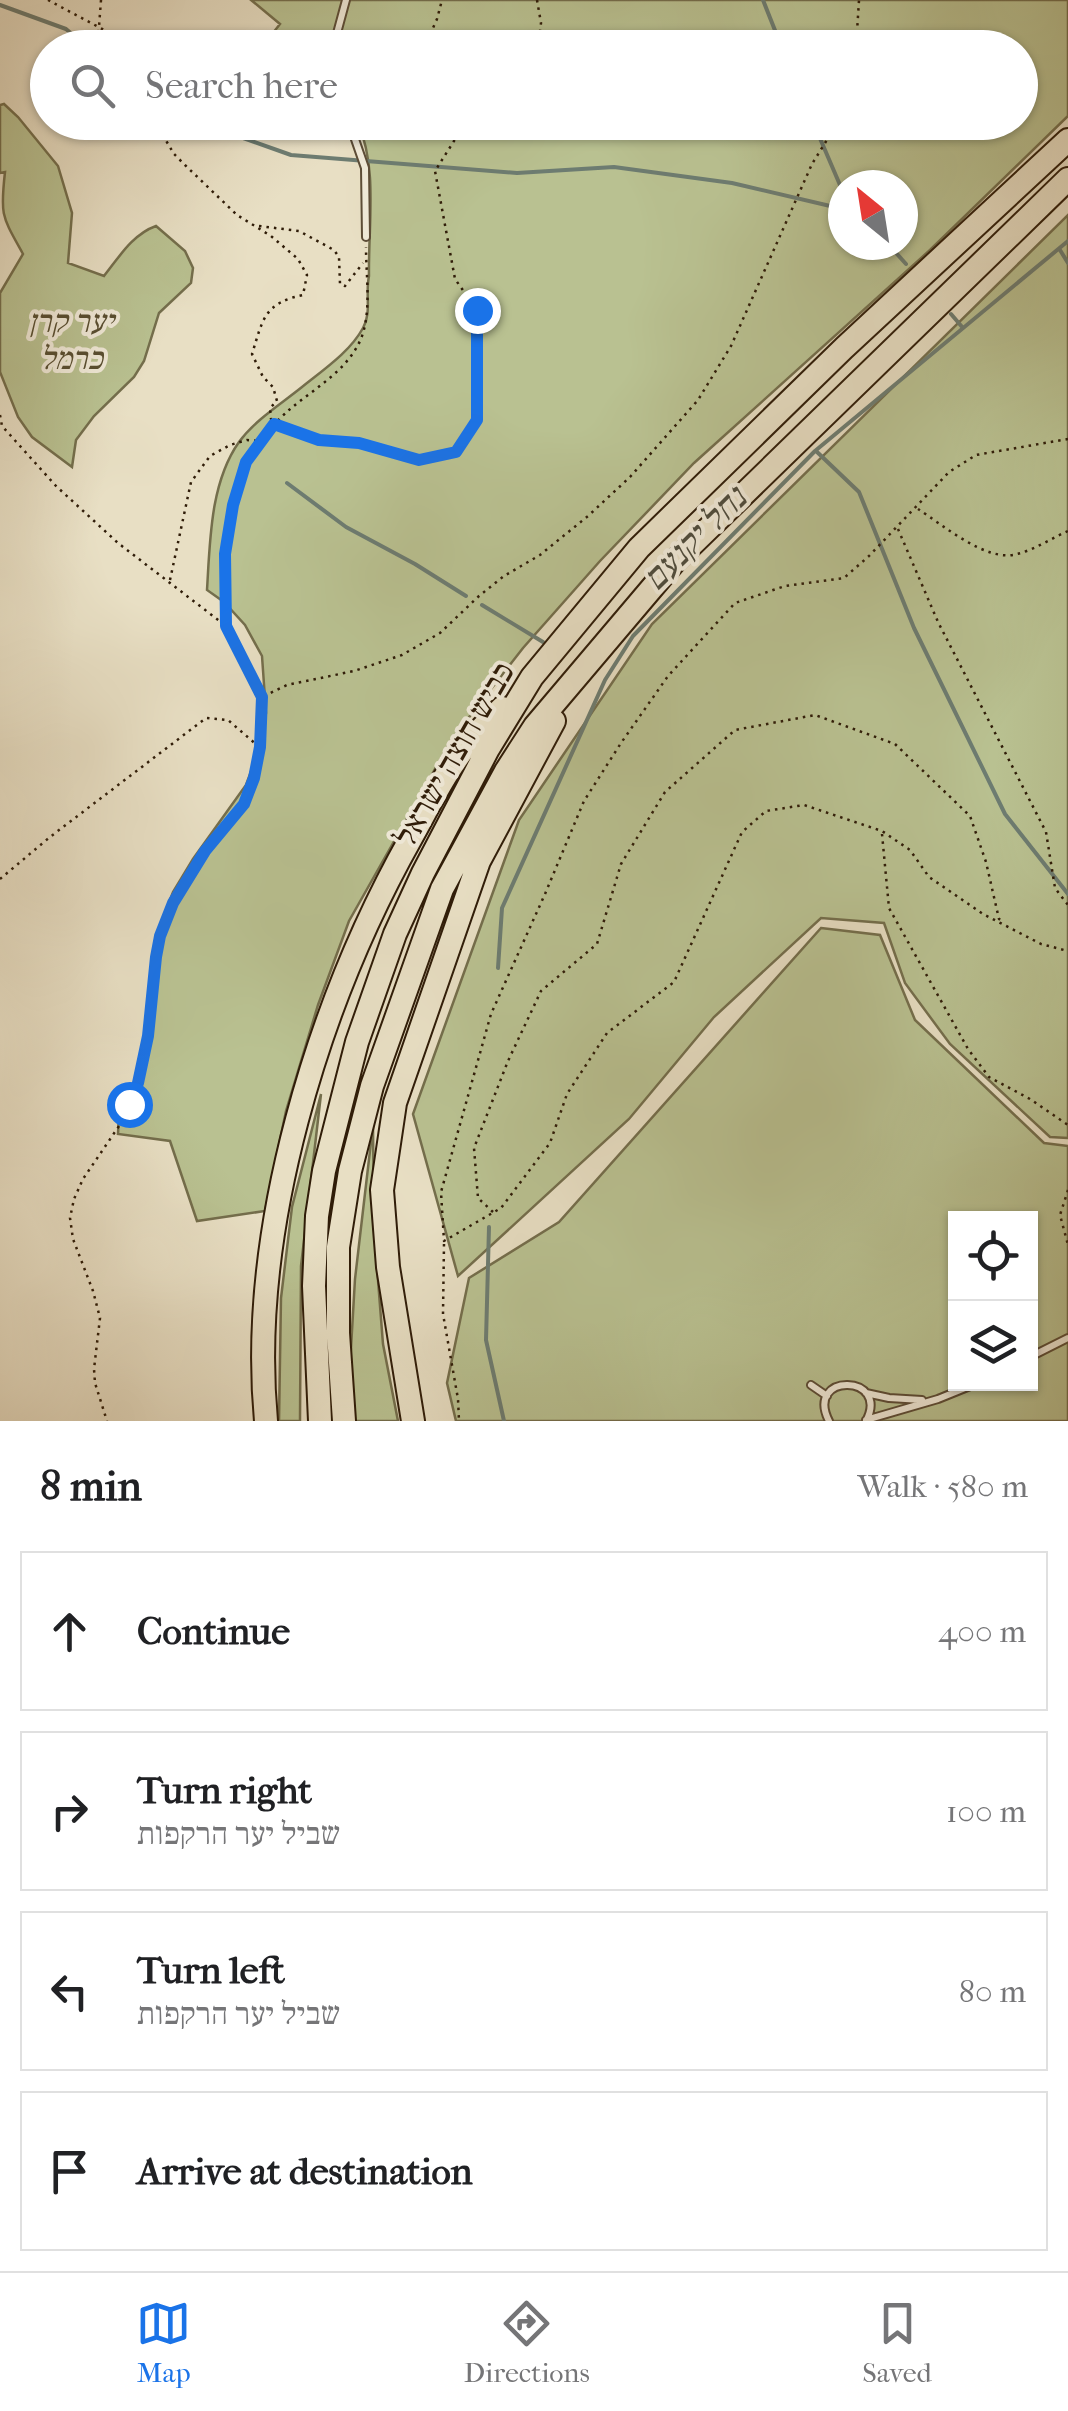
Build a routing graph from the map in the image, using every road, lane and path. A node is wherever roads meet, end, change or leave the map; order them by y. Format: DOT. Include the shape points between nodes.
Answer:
graph roads {
  1 [pos="48,0"];
  2 [pos="101,0"];
  3 [pos="346,0"];
  4 [pos="442,0"];
  5 [pos="538,0"];
  6 [pos="859,0"];
  7 [pos="98,27"];
  8 [pos="106,30"];
  9 [pos="338,30"];
  10 [pos="432,30"];
  11 [pos="540,30"];
  12 [pos="857,30"];
  13 [pos="165,140"];
  14 [pos="355,140"];
  15 [pos="363,140"];
  16 [pos="455,140"];
  17 [pos="827,140"];
  18 [pos="1068,140"];
  19 [pos="357,146"];
  20 [pos="1068,179"];
  21 [pos="257,226"];
  22 [pos="366,237"];
  23 [pos="366,260"];
  24 [pos="0,416"];
  25 [pos="274,424"];
  26 [pos="1,427"];
  27 [pos="1068,440"];
  28 [pos="262,441"];
  29 [pos="916,508"];
  30 [pos="897,528"];
  31 [pos="1068,531"];
  32 [pos="169,582"];
  33 [pos="226,626"];
  34 [pos="532,677"];
  35 [pos="576,679"];
  36 [pos="262,697"];
  37 [pos="260,747"];
  38 [pos="882,831"];
  39 [pos="0,879"];
  40 [pos="1068,905"];
  41 [pos="1011,926"];
  42 [pos="1068,951"];
  43 [pos="1068,1125"];
  44 [pos="1068,1190"];
  45 [pos="494,1212"];
  46 [pos="444,1241"];
  47 [pos="1068,1246"];
  48 [pos="1068,1338"];
  49 [pos="1038,1353"];
  50 [pos="261,1371"];
  51 [pos="811,1385"];
  52 [pos="959,1391"];
  53 [pos="866,1393"];
  54 [pos="827,1396"];
  55 [pos="938,1400"];
  56 [pos="107,1421"];
  57 [pos="256,1421"];
  58 [pos="266,1421"];
  59 [pos="320,1421"];
  60 [pos="344,1421"];
  61 [pos="413,1421"];
  62 [pos="459,1421"];
  63 [pos="829,1421"];
  64 [pos="866,1421"];
  1 -- 7 [label="path"];
  2 -- 7 [label="path"];
  3 -- 9 [label="lane"];
  4 -- 10 [label="path"];
  5 -- 11 [label="path"];
  6 -- 12 [label="path"];
  7 -- 8 [label="path"];
  13 -- 21 [label="path"];
  14 -- 19 [label="lane"];
  15 -- 19 [label="path"];
  16 -- 25 [label="path" via="435,172 455,280 477,310 477,420 456,452 419,460"];
  17 -- 36 [label="path" via="730,346 698,400 630,477 440,634 402,655"];
  18 -- 34 [label="highway, כביש חוצה ישראל" via="639,548"];
  19 -- 22 [label="lane" via="365,168"];
  20 -- 35 [label="highway, כביש חוצה ישראל" via="674,562"];
  21 -- 23 [label="path" via="300,231 334,250 340,284 346,286"];
  21 -- 25 [label="path" via="298,258 306,275 303,294 270,308 252,354 273,386"];
  22 -- 23 [label="path"];
  23 -- 25 [label="path" via="361,338 332,376"];
  24 -- 26 [label="path"];
  25 -- 28 [label="path"];
  26 -- 32 [label="path" via="94,522"];
  27 -- 29 [label="path" via="976,456 949,472"];
  28 -- 32 [label="path" via="247,440 210,456 191,482"];
  28 -- 33 [label="path" via="246,462 233,505 225,554"];
  29 -- 30 [label="path"];
  29 -- 31 [label="path" via="1000,556"];
  30 -- 40 [label="path" via="1046,832 1055,888"];
  30 -- 46 [label="path" via="844,578 785,586 735,603 668,676 620,743 584,801 491,1014 441,1192"];
  32 -- 33 [label="path"];
  33 -- 36 [label="path"];
  34 -- 50 [label="highway" via="470,741 442,784 386,882 316,1051 271,1240"];
  34 -- 59 [label="highway, כביש חוצה ישראל" via="423,872 356,1042 318,1216"];
  35 -- 60 [label="highway, כביש חוצה ישראל" via="506,771 442,889 372,1086 338,1247"];
  35 -- 61 [label="highway" via="479,861 395,1103 382,1190"];
  36 -- 37 [label="path"];
  37 -- 39 [label="path" via="228,720 206,718"];
  37 -- 56 [label="path" via="244,804 173,903 160,936 138,1083 120,1126 74,1198 73,1239 100,1318 94,1369"];
  38 -- 41 [label="path" via="910,850 929,877"];
  38 -- 43 [label="path" via="888,908 968,1049 990,1077"];
  38 -- 45 [label="path" via="804,805 766,811 742,832 674,982 608,1034 568,1094 550,1144"];
  41 -- 42 [label="path"];
  41 -- 45 [label="path" via="999,919 970,816 894,744 814,715 735,730 664,792 621,864 597,944 541,991 474,1148 478,1198"];
  44 -- 47 [label="path" via="1060,1215"];
  45 -- 46 [label="path"];
  46 -- 62 [label="path" via="443,1314"];
  48 -- 49 [label="lane"];
  50 -- 57 [label="highway"];
  50 -- 58 [label="highway"];
  51 -- 54 [label="lane"];
  52 -- 55 [label="lane"];
  53 -- 54 [label="lane" via="846,1384"];
  53 -- 55 [label="lane"];
  53 -- 64 [label="lane"];
  54 -- 63 [label="lane"];
  55 -- 64 [label="lane"];
}
